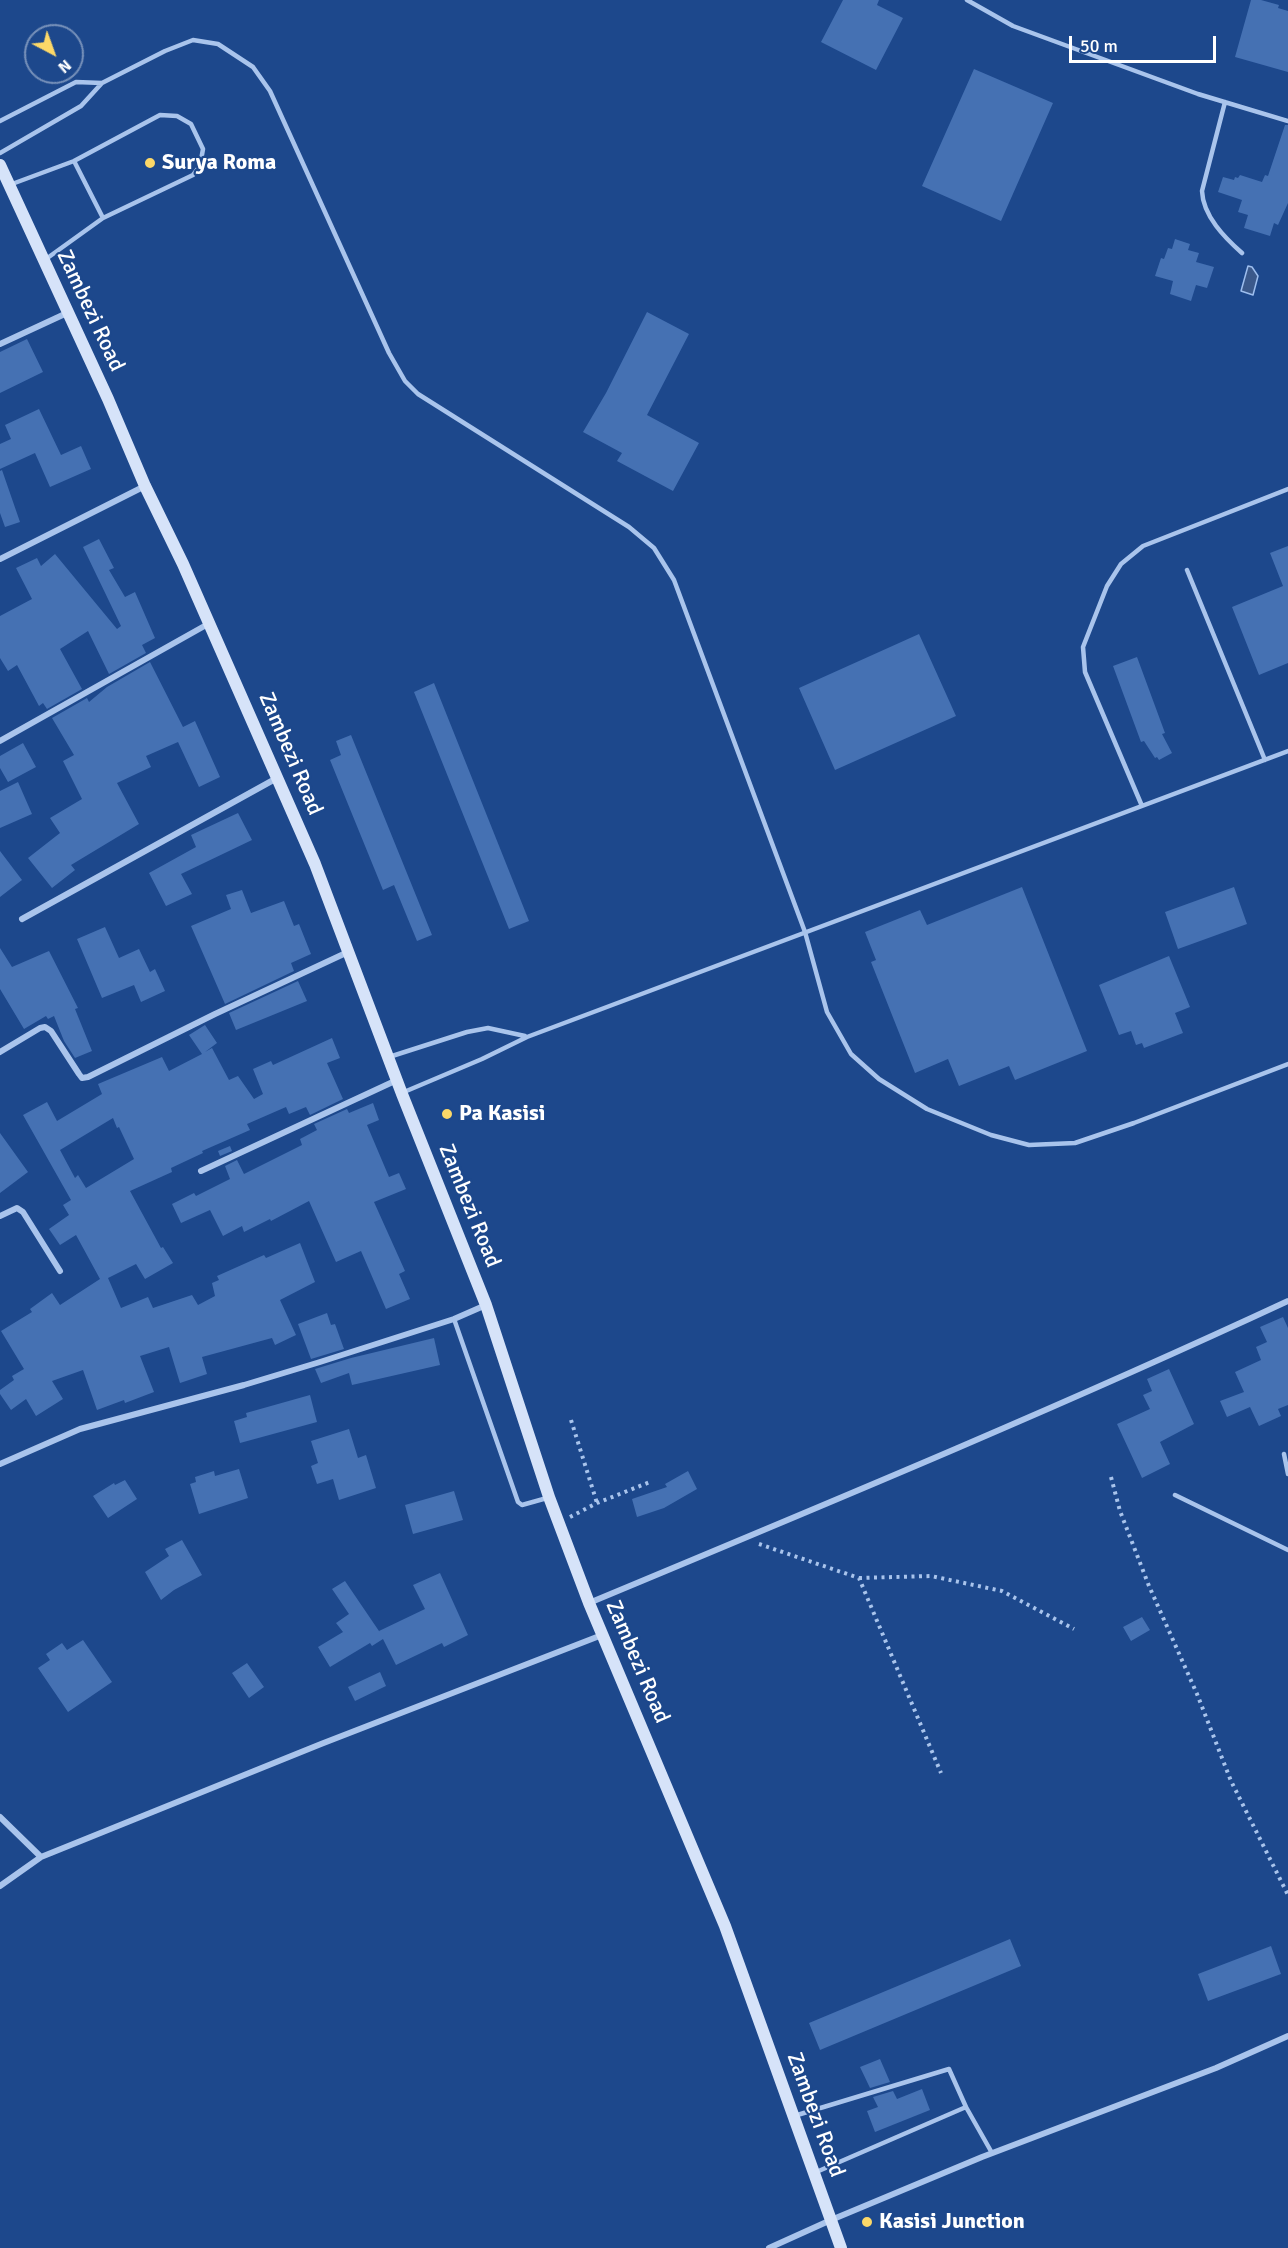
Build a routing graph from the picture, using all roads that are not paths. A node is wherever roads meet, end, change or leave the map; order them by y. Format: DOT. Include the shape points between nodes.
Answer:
graph roads {
  1 [pos="968,0"];
  2 [pos="102,83"];
  3 [pos="1225,102"];
  4 [pos="0,121"];
  5 [pos="1288,121"];
  6 [pos="0,153"];
  7 [pos="74,161"];
  8 [pos="0,165"];
  9 [pos="5,187"];
  10 [pos="104,218"];
  11 [pos="1242,253"];
  12 [pos="43,261"];
  13 [pos="67,313"];
  14 [pos="0,344"];
  15 [pos="145,486"];
  16 [pos="1288,489"];
  17 [pos="0,559"];
  18 [pos="1186,570"];
  19 [pos="208,624"];
  20 [pos="0,741"];
  21 [pos="1288,751"];
  22 [pos="1265,760"];
  23 [pos="277,778"];
  24 [pos="1142,806"];
  25 [pos="22,919"];
  26 [pos="805,932"];
  27 [pos="349,952"];
  28 [pos="527,1036"];
  29 [pos="0,1052"];
  30 [pos="389,1057"];
  31 [pos="1288,1065"];
  32 [pos="398,1080"];
  33 [pos="402,1094"];
  34 [pos="201,1171"];
  35 [pos="0,1216"];
  36 [pos="60,1271"];
  37 [pos="1288,1301"];
  38 [pos="486,1305"];
  39 [pos="454,1318"];
  40 [pos="1284,1454"];
  41 [pos="0,1464"];
  42 [pos="1288,1474"];
  43 [pos="1175,1495"];
  44 [pos="549,1497"];
  45 [pos="1288,1550"];
  46 [pos="589,1603"];
  47 [pos="602,1635"];
  48 [pos="0,1817"];
  49 [pos="41,1857"];
  50 [pos="0,1886"];
  51 [pos="1288,2036"];
  52 [pos="966,2107"];
  53 [pos="794,2116"];
  54 [pos="992,2153"];
  55 [pos="814,2173"];
  56 [pos="831,2220"];
  57 [pos="780,2246"];
  58 [pos="769,2248"];
  59 [pos="841,2248"];
  1 -- 3 [label="lane" via="1013,26"];
  2 -- 4 [label="lane" via="76,82"];
  2 -- 6 [label="lane" via="81,106"];
  2 -- 26 [label="lane" via="193,40 218,44 253,68 270,91 405,381 418,394 629,527 654,548 674,580"];
  3 -- 5 [label="lane"];
  3 -- 11 [label="lane" via="1202,198 1220,230"];
  7 -- 9 [label="lane"];
  7 -- 10 [label="lane"];
  7 -- 10 [label="lane" via="160,115 177,116 191,124 203,149 200,166 193,175"];
  8 -- 9 [label="main road, Zambezi Road"];
  9 -- 12 [label="main road, Zambezi Road"];
  10 -- 12 [label="lane"];
  12 -- 13 [label="main road, Zambezi Road"];
  13 -- 14 [label="street"];
  13 -- 15 [label="main road, Zambezi Road"];
  15 -- 17 [label="street"];
  15 -- 19 [label="main road, Zambezi Road"];
  16 -- 24 [label="lane" via="1143,546 1121,564 1107,586 1083,647 1085,672"];
  18 -- 22 [label="lane"];
  19 -- 20 [label="street"];
  19 -- 23 [label="main road, Zambezi Road"];
  21 -- 22 [label="lane"];
  22 -- 24 [label="lane"];
  23 -- 25 [label="street"];
  23 -- 27 [label="main road, Zambezi Road"];
  24 -- 26 [label="lane"];
  26 -- 28 [label="lane"];
  26 -- 31 [label="lane" via="827,1012 851,1054 879,1080 927,1109 991,1135 1029,1145 1075,1143"];
  27 -- 29 [label="street" via="88,1077 82,1078 45,1027"];
  27 -- 30 [label="main road, Zambezi Road"];
  28 -- 30 [label="lane" via="488,1028"];
  28 -- 33 [label="lane"];
  30 -- 32 [label="main road, Zambezi Road"];
  32 -- 33 [label="main road, Zambezi Road"];
  32 -- 34 [label="street"];
  33 -- 38 [label="main road, Zambezi Road"];
  35 -- 36 [label="street" via="17,1208 23,1212"];
  37 -- 46 [label="street" via="1012,1425"];
  38 -- 39 [label="street"];
  38 -- 44 [label="main road, Zambezi Road"];
  39 -- 41 [label="street" via="244,1385 80,1429"];
  39 -- 44 [label="lane" via="518,1502 522,1505"];
  40 -- 42 [label="lane"];
  43 -- 45 [label="lane"];
  44 -- 46 [label="main road, Zambezi Road"];
  46 -- 47 [label="main road, Zambezi Road"];
  47 -- 49 [label="street"];
  47 -- 53 [label="main road, Zambezi Road" via="725,1926"];
  48 -- 49 [label="street"];
  49 -- 50 [label="street"];
  51 -- 54 [label="street" via="1216,2068"];
  52 -- 53 [label="lane" via="949,2068"];
  52 -- 54 [label="lane"];
  52 -- 55 [label="lane"];
  53 -- 55 [label="main road, Zambezi Road"];
  54 -- 56 [label="street"];
  55 -- 56 [label="main road, Zambezi Road"];
  56 -- 57 [label="street"];
  56 -- 59 [label="main road, Zambezi Road"];
  57 -- 58 [label="street"];
}
